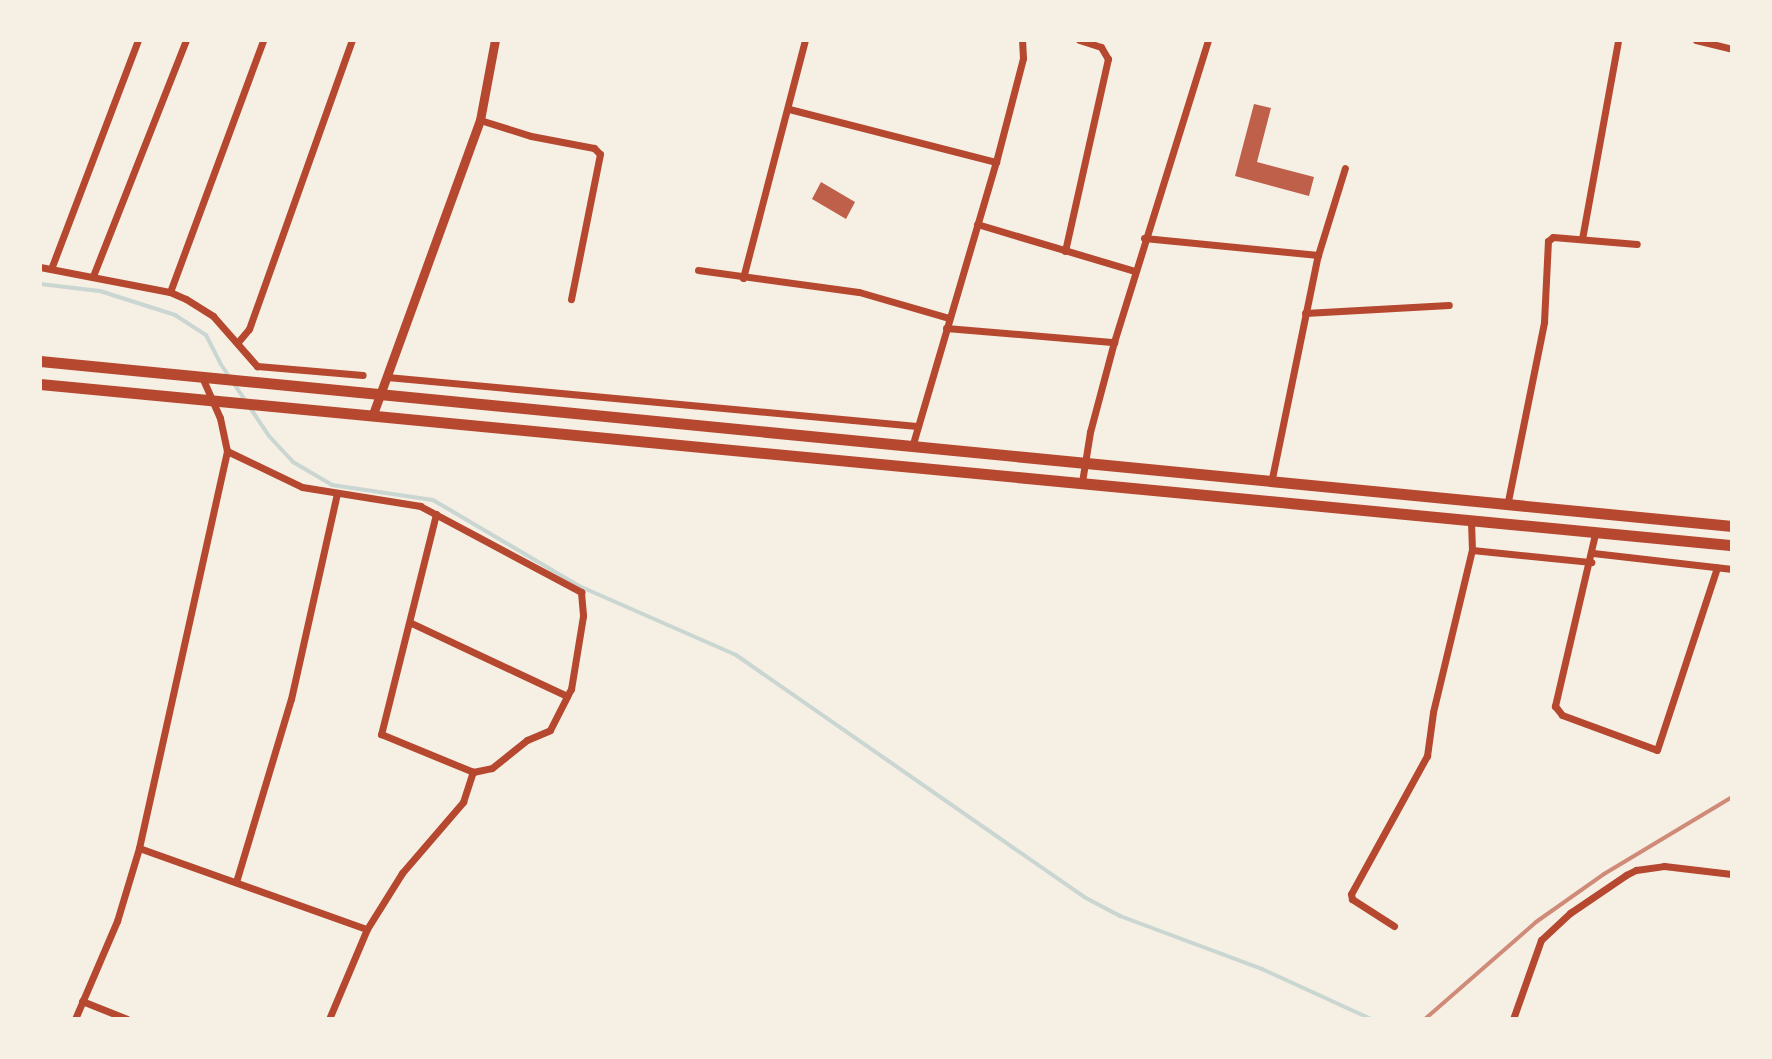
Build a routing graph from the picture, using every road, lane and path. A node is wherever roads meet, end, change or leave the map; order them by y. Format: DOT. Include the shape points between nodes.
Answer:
graph roads {
  1 [pos="138,40"];
  2 [pos="186,40"];
  3 [pos="263,40"];
  4 [pos="352,40"];
  5 [pos="495,40"];
  6 [pos="805,40"];
  7 [pos="1022,40"];
  8 [pos="1079,40"];
  9 [pos="1208,40"];
  10 [pos="1618,40"];
  11 [pos="1696,40"];
  12 [pos="1732,49"];
  13 [pos="789,109"];
  14 [pos="480,120"];
  15 [pos="996,162"];
  16 [pos="1345,168"];
  17 [pos="977,224"];
  18 [pos="1144,238"];
  19 [pos="1582,239"];
  20 [pos="1637,244"];
  21 [pos="1065,251"];
  22 [pos="1318,255"];
  23 [pos="40,267"];
  24 [pos="51,269"];
  25 [pos="698,270"];
  26 [pos="1135,271"];
  27 [pos="93,276"];
  28 [pos="743,278"];
  29 [pos="170,292"];
  30 [pos="571,299"];
  31 [pos="1449,305"];
  32 [pos="1305,313"];
  33 [pos="949,318"];
  34 [pos="946,328"];
  35 [pos="238,342"];
  36 [pos="1114,342"];
  37 [pos="40,361"];
  38 [pos="363,375"];
  39 [pos="202,377"];
  40 [pos="387,377"];
  41 [pos="40,384"];
  42 [pos="380,394"];
  43 [pos="211,400"];
  44 [pos="373,414"];
  45 [pos="917,426"];
  46 [pos="912,447"];
  47 [pos="227,451"];
  48 [pos="1084,463"];
  49 [pos="1082,482"];
  50 [pos="1271,483"];
  51 [pos="337,494"];
  52 [pos="1507,506"];
  53 [pos="436,514"];
  54 [pos="1471,521"];
  55 [pos="1732,526"];
  56 [pos="1595,534"];
  57 [pos="1732,545"];
  58 [pos="1472,550"];
  59 [pos="1592,557"];
  60 [pos="1717,568"];
  61 [pos="1732,569"];
  62 [pos="409,622"];
  63 [pos="567,696"];
  64 [pos="473,772"];
  65 [pos="139,848"];
  66 [pos="1732,874"];
  67 [pos="236,882"];
  68 [pos="1394,926"];
  69 [pos="367,929"];
  70 [pos="82,1001"];
  71 [pos="75,1019"];
  72 [pos="127,1019"];
  73 [pos="329,1019"];
  74 [pos="1513,1019"];
  1 -- 24 [label="street"];
  2 -- 27 [label="street"];
  3 -- 29 [label="street"];
  4 -- 35 [label="street" via="249,329"];
  5 -- 14 [label="street"];
  6 -- 13 [label="street"];
  7 -- 15 [label="street" via="1023,58"];
  8 -- 21 [label="street" via="1101,47 1108,59"];
  9 -- 18 [label="street"];
  10 -- 19 [label="street"];
  11 -- 12 [label="street"];
  13 -- 15 [label="street"];
  13 -- 28 [label="street"];
  14 -- 30 [label="street" via="594,148 600,154"];
  14 -- 40 [label="street"];
  15 -- 17 [label="street"];
  16 -- 22 [label="street"];
  17 -- 21 [label="street"];
  17 -- 33 [label="street"];
  18 -- 22 [label="street"];
  18 -- 26 [label="street"];
  19 -- 20 [label="street"];
  19 -- 52 [label="street" via="1548,241 1544,322"];
  21 -- 26 [label="street"];
  22 -- 32 [label="street"];
  23 -- 24 [label="street"];
  24 -- 27 [label="street"];
  25 -- 28 [label="street"];
  26 -- 36 [label="street"];
  27 -- 29 [label="street"];
  28 -- 33 [label="street" via="859,292"];
  29 -- 35 [label="street" via="202,307"];
  31 -- 32 [label="street"];
  32 -- 50 [label="street"];
  33 -- 34 [label="street"];
  34 -- 36 [label="street"];
  34 -- 45 [label="street"];
  35 -- 38 [label="street" via="251,361 265,368"];
  36 -- 48 [label="street"];
  37 -- 39 [label="main road"];
  39 -- 42 [label="main road"];
  39 -- 43 [label="street"];
  40 -- 42 [label="street"];
  40 -- 45 [label="street"];
  41 -- 43 [label="main road"];
  42 -- 44 [label="street"];
  42 -- 46 [label="main road"];
  43 -- 44 [label="main road"];
  43 -- 47 [label="street"];
  44 -- 49 [label="main road"];
  45 -- 46 [label="street"];
  46 -- 48 [label="main road"];
  47 -- 51 [label="street" via="289,483"];
  47 -- 65 [label="street"];
  48 -- 49 [label="street"];
  48 -- 50 [label="main road"];
  49 -- 54 [label="main road"];
  50 -- 52 [label="main road"];
  51 -- 53 [label="street" via="404,501"];
  51 -- 67 [label="street" via="291,699"];
  52 -- 55 [label="main road"];
  53 -- 62 [label="street"];
  53 -- 63 [label="street" via="581,592 577,666"];
  54 -- 56 [label="main road"];
  54 -- 58 [label="street"];
  56 -- 57 [label="main road"];
  56 -- 59 [label="street"];
  58 -- 59 [label="street"];
  58 -- 68 [label="street" via="1427,756 1351,894"];
  59 -- 60 [label="street"];
  59 -- 60 [label="street" via="1555,706 1562,715 1657,750"];
  60 -- 61 [label="street"];
  62 -- 63 [label="street"];
  62 -- 64 [label="street" via="381,734"];
  63 -- 64 [label="street" via="550,730 527,740 492,768"];
  64 -- 69 [label="street" via="463,802 402,873"];
  65 -- 67 [label="street"];
  65 -- 70 [label="street" via="117,921"];
  66 -- 74 [label="street" via="1664,866 1626,875 1541,940"];
  67 -- 69 [label="street"];
  69 -- 73 [label="street"];
  70 -- 71 [label="street"];
  70 -- 72 [label="street"];
}
